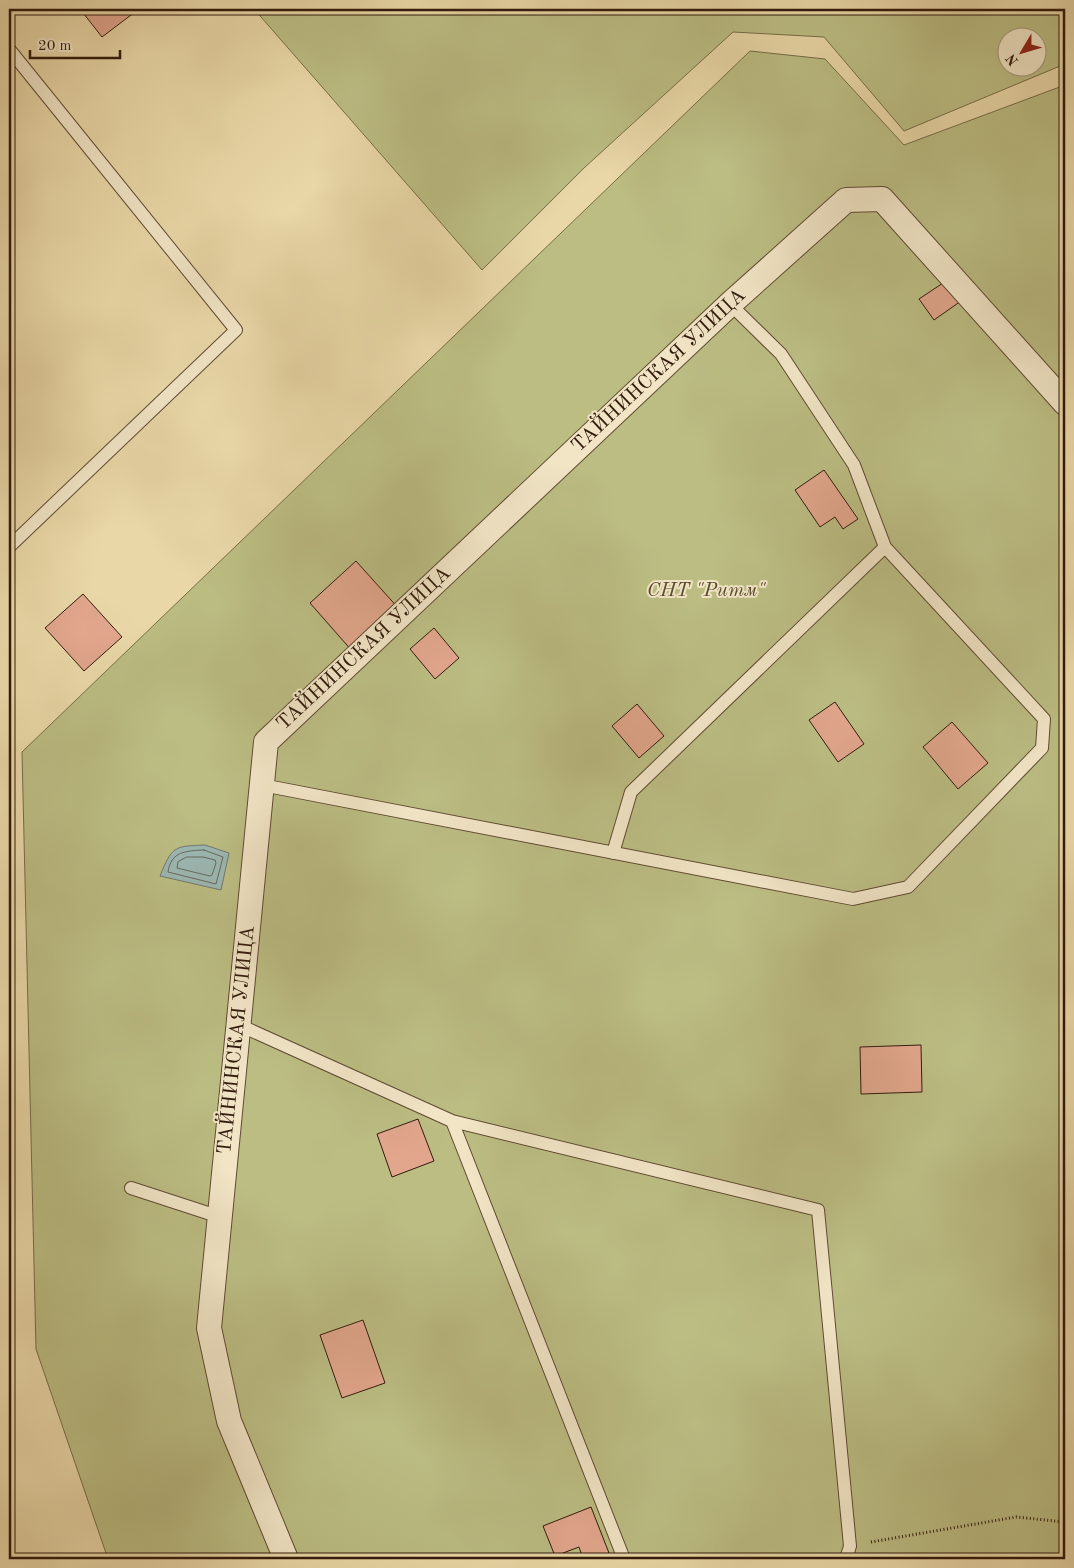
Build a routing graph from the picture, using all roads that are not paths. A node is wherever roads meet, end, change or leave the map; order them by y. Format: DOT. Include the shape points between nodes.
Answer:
graph roads {
  1 [pos="9,49"];
  2 [pos="730,304"];
  3 [pos="1065,403"];
  4 [pos="9,547"];
  5 [pos="885,547"];
  6 [pos="262,785"];
  7 [pos="613,853"];
  8 [pos="239,1025"];
  9 [pos="452,1121"];
  10 [pos="131,1188"];
  11 [pos="220,1217"];
  12 [pos="286,1559"];
  13 [pos="624,1559"];
  14 [pos="846,1559"];
  1 -- 4 [label="lane" via="236,330"];
  2 -- 3 [label="street, ТАЙНИНСКАЯ УЛИЦА" via="846,200 882,199"];
  2 -- 5 [label="lane" via="780,354 854,466"];
  2 -- 6 [label="street, ТАЙНИНСКАЯ УЛИЦА" via="266,742"];
  5 -- 7 [label="lane" via="631,792"];
  5 -- 7 [label="lane" via="1044,719 1042,748 908,888 853,899"];
  6 -- 7 [label="lane"];
  6 -- 8 [label="street, ТАЙНИНСКАЯ УЛИЦА"];
  8 -- 9 [label="lane"];
  8 -- 11 [label="street, ТАЙНИНСКАЯ УЛИЦА"];
  9 -- 13 [label="lane"];
  9 -- 14 [label="lane" via="818,1210 850,1546"];
  10 -- 11 [label="lane"];
  11 -- 12 [label="street, ТАЙНИНСКАЯ УЛИЦА" via="209,1328 229,1421"];
}
